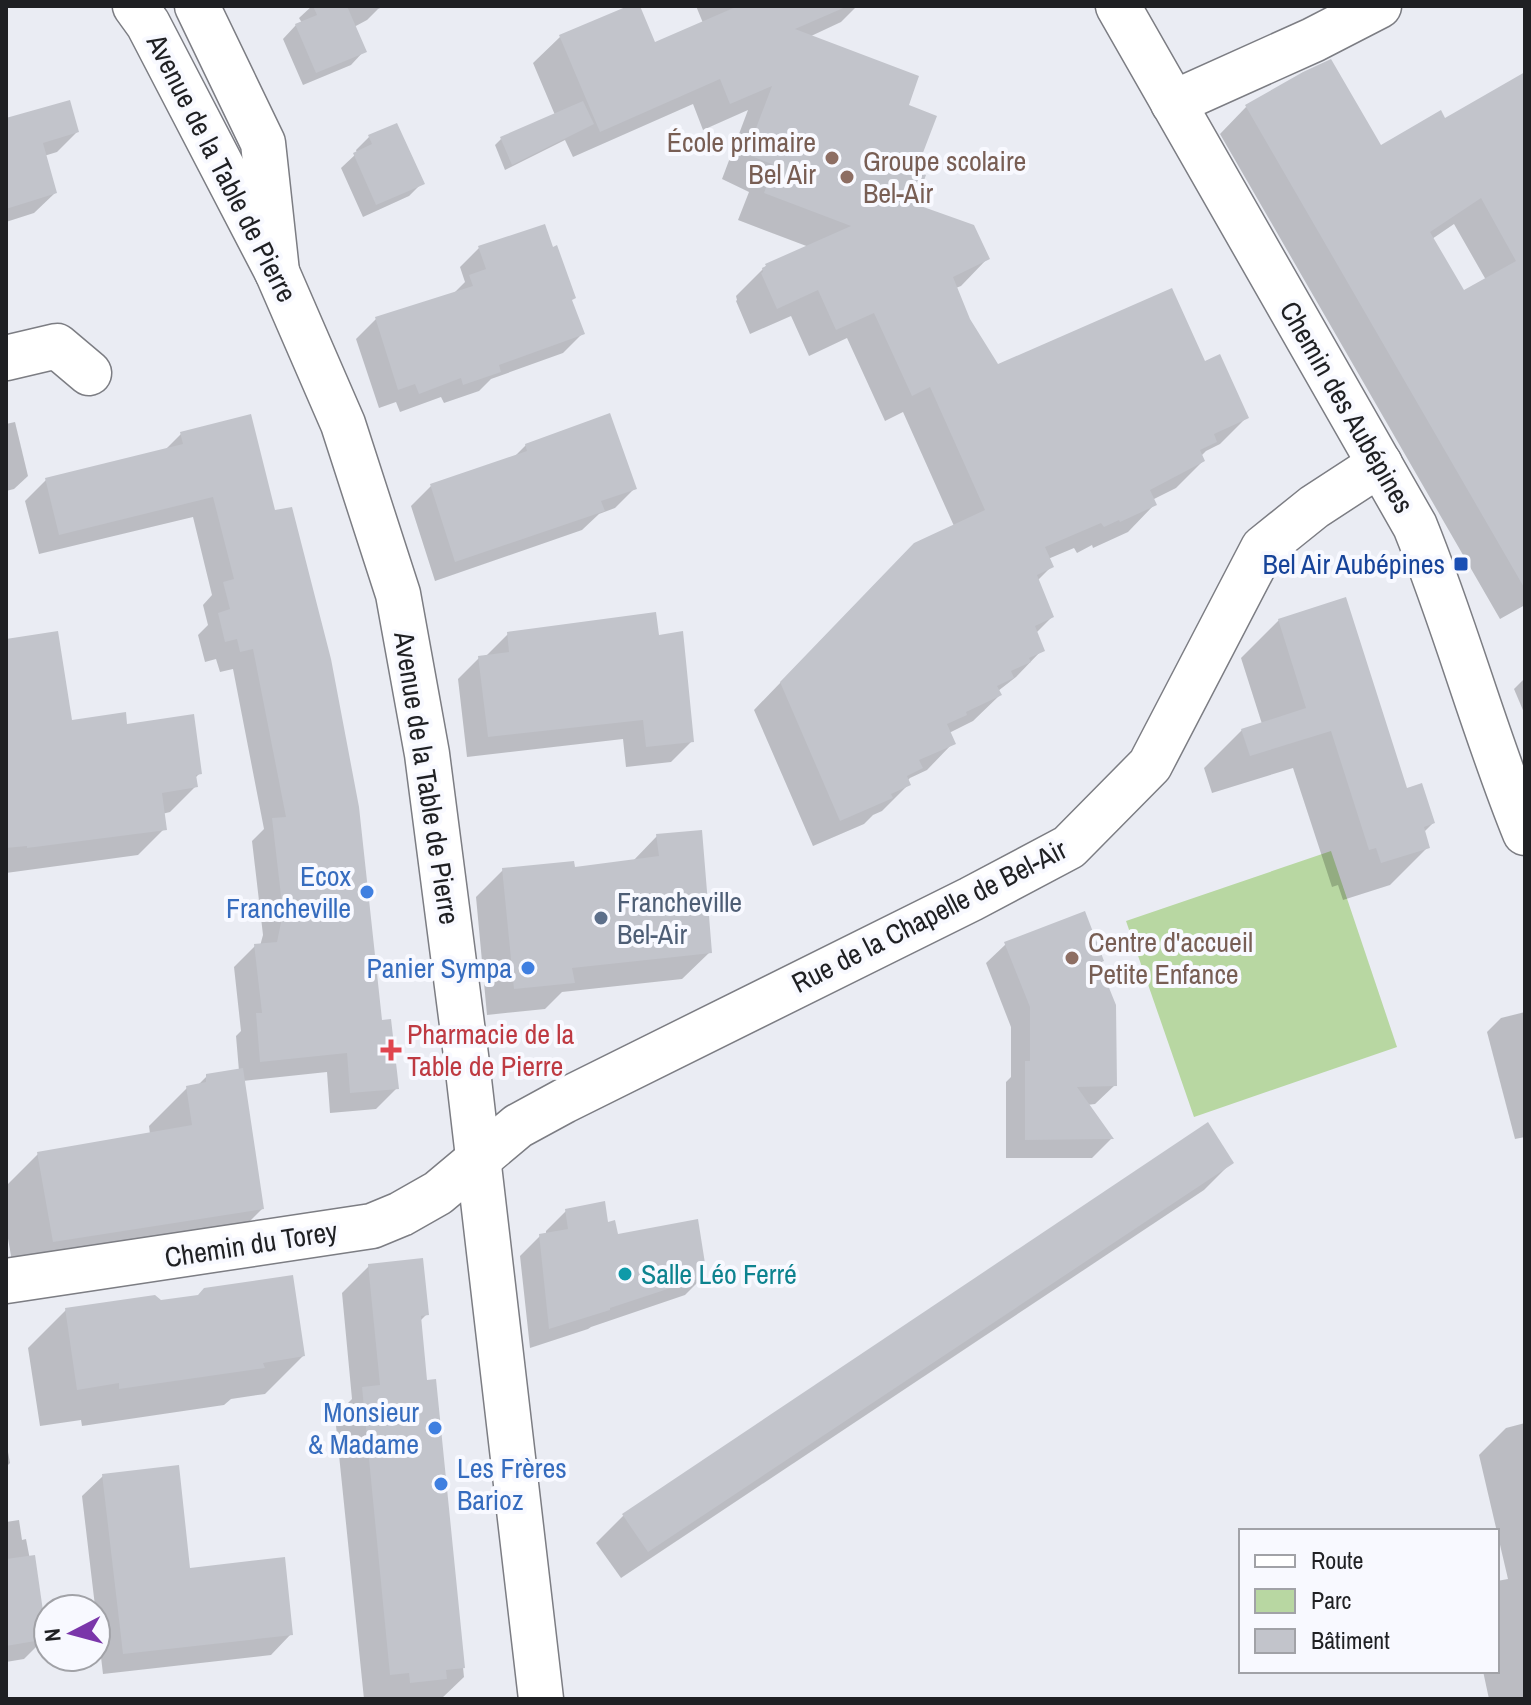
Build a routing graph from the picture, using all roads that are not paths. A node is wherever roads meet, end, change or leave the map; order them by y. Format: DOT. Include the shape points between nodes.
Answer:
graph roads {
  1 [pos="135,6"];
  2 [pos="197,6"];
  3 [pos="1118,6"];
  4 [pos="1350,12"];
  5 [pos="1173,103"];
  6 [pos="277,272"];
  7 [pos="6,358"];
  8 [pos="89,373"];
  9 [pos="1380,464"];
  10 [pos="1525,833"];
  11 [pos="478,1161"];
  12 [pos="6,1281"];
  13 [pos="541,1699"];
  1 -- 6 [label="street, Avenue de la Table de Pierre"];
  2 -- 6 [label="street" via="263,143"];
  3 -- 5 [label="street, Chemin des Aubépines"];
  4 -- 5 [label="street"];
  5 -- 9 [label="street, Chemin des Aubépines"];
  6 -- 11 [label="street, Avenue de la Table de Pierre" via="343,424 398,594 427,754"];
  7 -- 8 [label="street" via="57,346"];
  9 -- 10 [label="street, Chemin des Aubépines" via="1436,577"];
  9 -- 11 [label="street, Rue de la Chapelle de Bel-Air" via="1263,548 1150,765 1069,847 564,1101 518,1126"];
  11 -- 12 [label="street, Chemin du Torey" via="438,1193 372,1226"];
  11 -- 13 [label="street, Avenue de la Table de Pierre"];
}
